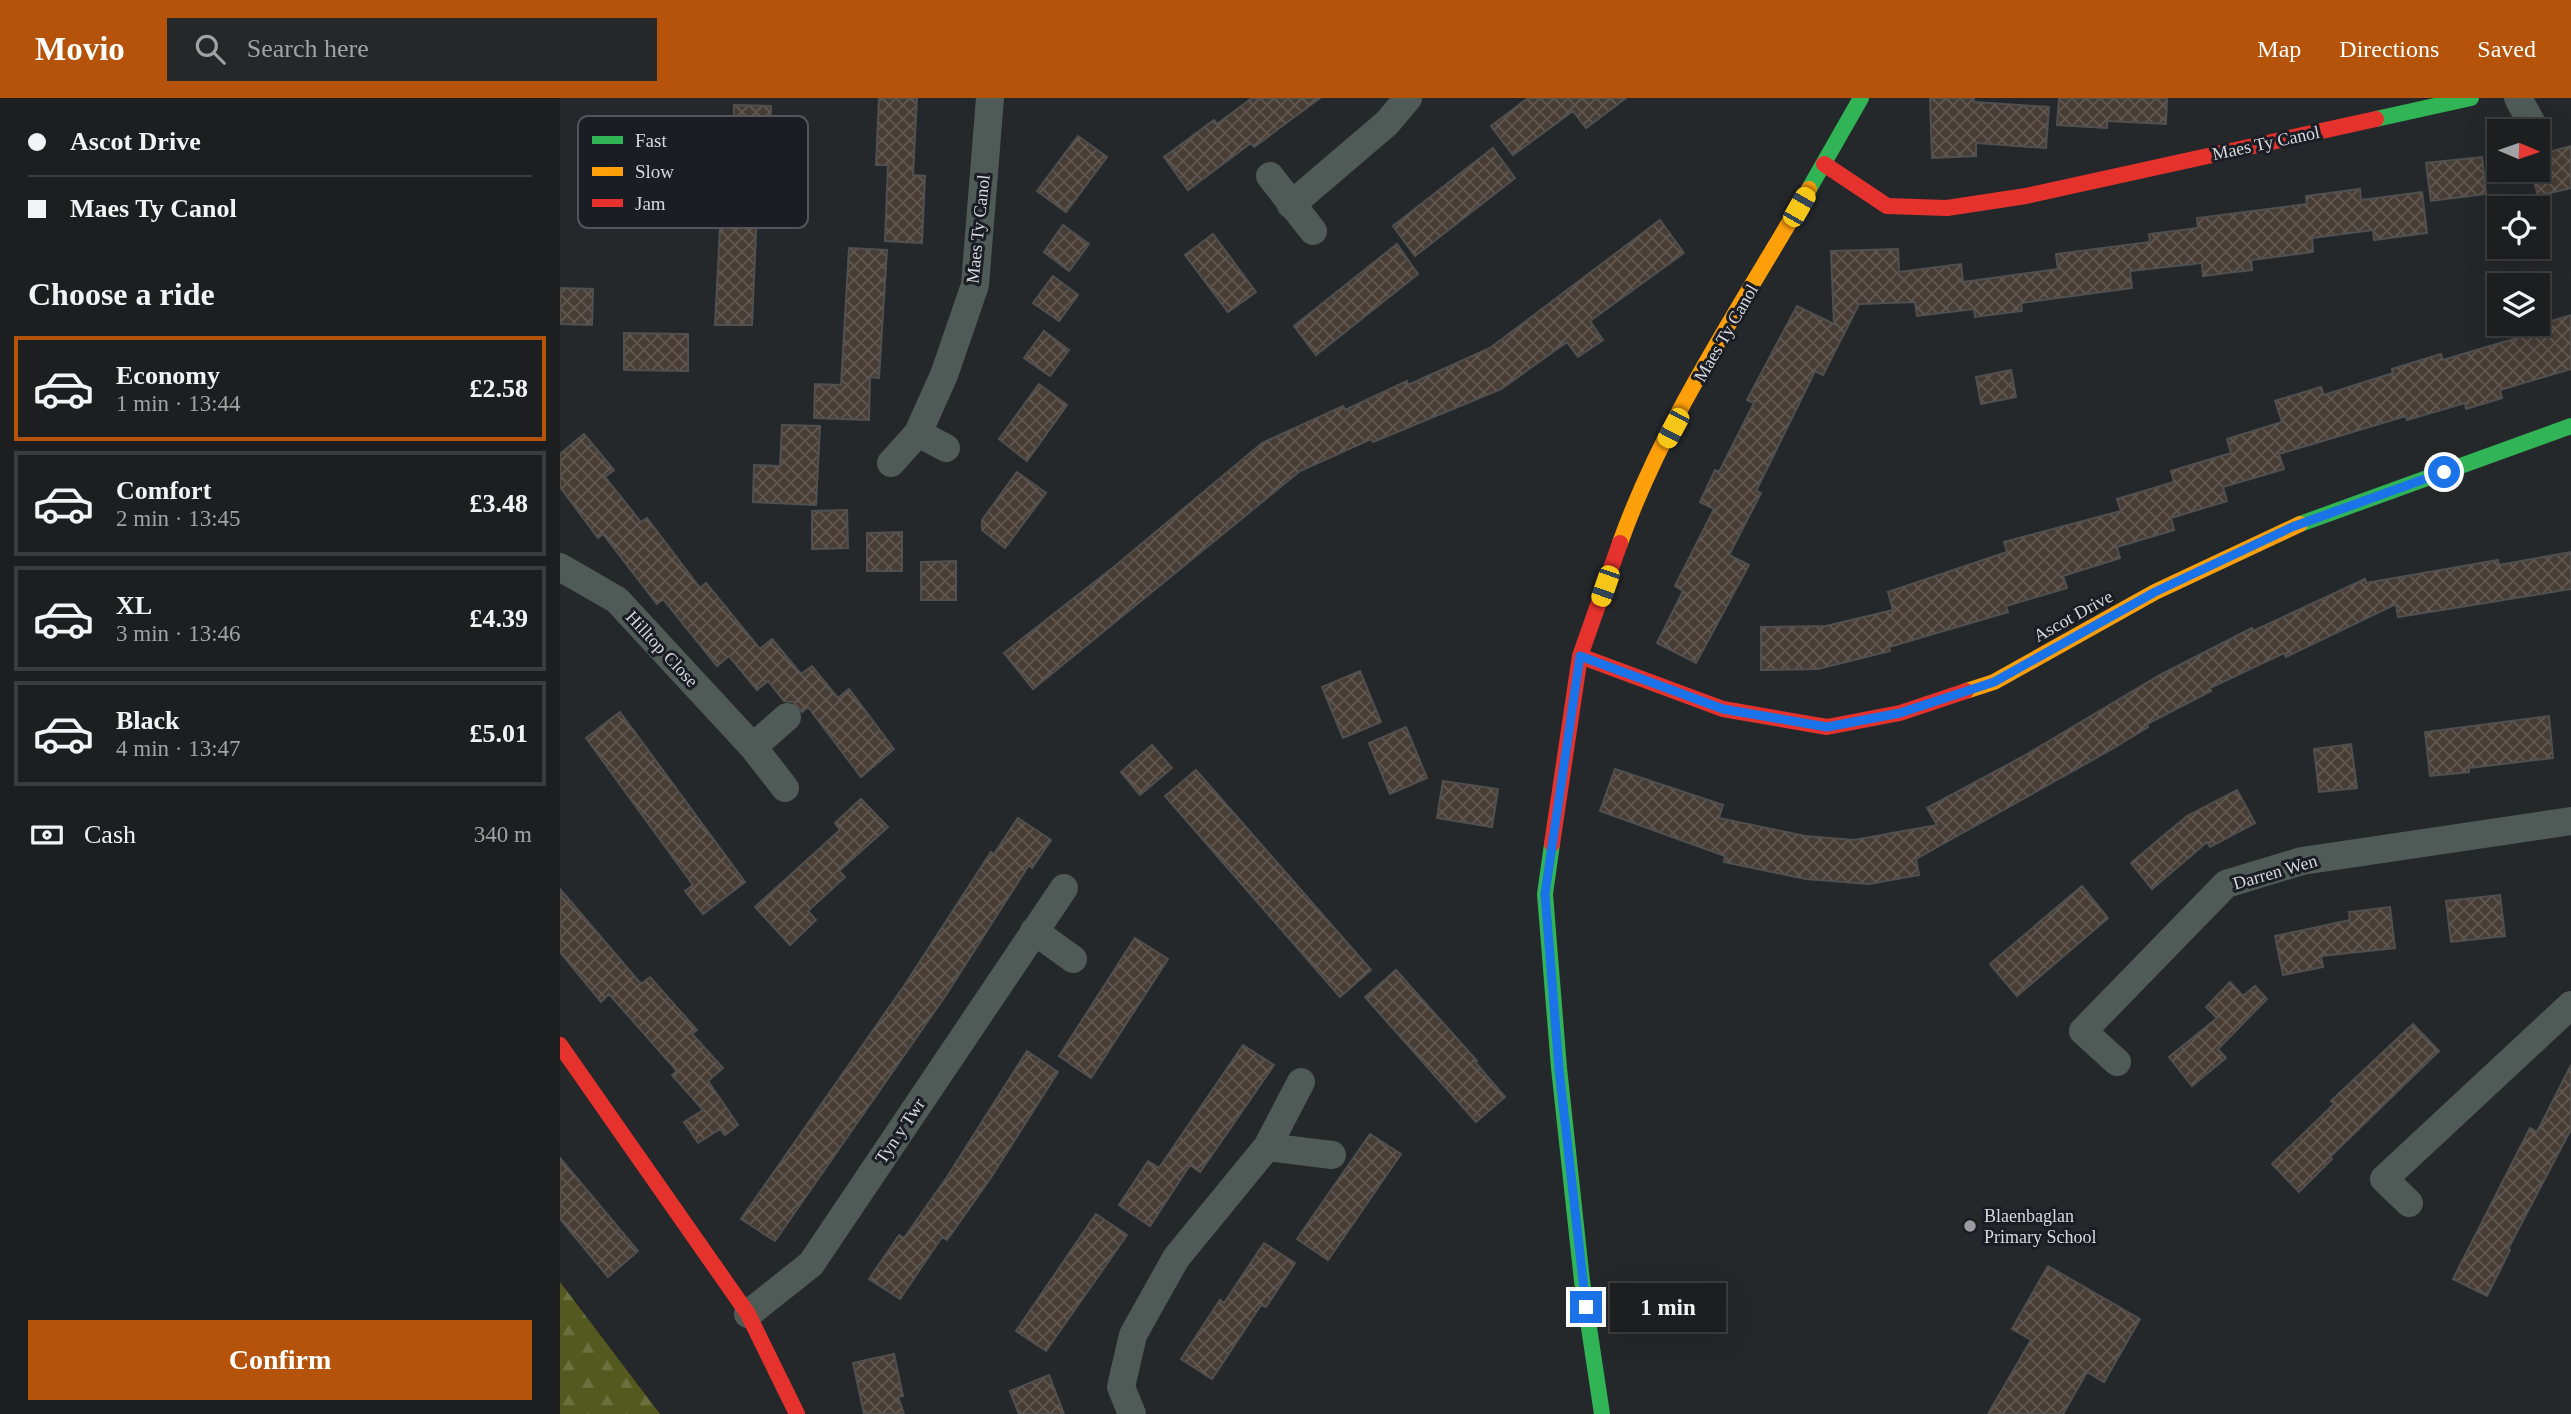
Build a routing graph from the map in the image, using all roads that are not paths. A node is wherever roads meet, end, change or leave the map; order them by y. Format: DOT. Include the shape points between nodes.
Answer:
graph roads {
  1 [pos="990,98"];
  2 [pos="1408,98"];
  3 [pos="1861,98"];
  4 [pos="2471,98"];
  5 [pos="2518,98"];
  6 [pos="2529,119"];
  7 [pos="1824,164"];
  8 [pos="1270,176"];
  9 [pos="1292,205"];
  10 [pos="1313,231"];
  11 [pos="2571,426"];
  12 [pos="918,433"];
  13 [pos="946,447"];
  14 [pos="891,463"];
  15 [pos="560,567"];
  16 [pos="1580,656"];
  17 [pos="788,717"];
  18 [pos="752,747"];
  19 [pos="785,788"];
  20 [pos="2571,821"];
  21 [pos="1064,888"];
  22 [pos="1034,931"];
  23 [pos="1073,959"];
  24 [pos="2571,1006"];
  25 [pos="560,1045"];
  26 [pos="2117,1062"];
  27 [pos="1301,1082"];
  28 [pos="1267,1147"];
  29 [pos="1332,1155"];
  30 [pos="2409,1203"];
  31 [pos="748,1314"];
  32 [pos="797,1414"];
  33 [pos="1132,1414"];
  34 [pos="1602,1414"];
  1 -- 12 [label="street, Maes Ty Canol" via="975,285 944,376"];
  2 -- 9 [label="street" via="1387,123"];
  3 -- 7 [label="street, Maes Ty Canol"];
  4 -- 7 [label="street, Maes Ty Canol" via="2026,197 1947,208 1887,206"];
  5 -- 6 [label="street"];
  7 -- 16 [label="street, Maes Ty Canol" via="1638,494"];
  8 -- 9 [label="street"];
  9 -- 10 [label="street"];
  11 -- 16 [label="street, Ascot Drive" via="2292,527 2155,592 1994,682 1900,713 1827,727 1762,716 1723,709"];
  12 -- 13 [label="street"];
  12 -- 14 [label="street, Maes Ty Canol"];
  15 -- 18 [label="street, Hilltop Close" via="617,600"];
  16 -- 34 [label="street, Maes Ty Canol" via="1545,894 1579,1255"];
  17 -- 18 [label="street"];
  18 -- 19 [label="street, Hilltop Close"];
  20 -- 26 [label="street, Darren Wen" via="2302,861 2226,884 2083,1031"];
  21 -- 22 [label="street, Tyn y Twr"];
  22 -- 23 [label="street"];
  22 -- 31 [label="street, Tyn y Twr" via="811,1264"];
  24 -- 30 [label="street" via="2384,1179"];
  25 -- 31 [label="street"];
  27 -- 28 [label="street"];
  28 -- 29 [label="street"];
  28 -- 33 [label="street" via="1176,1258 1133,1335 1121,1387"];
  31 -- 32 [label="street"];
}
